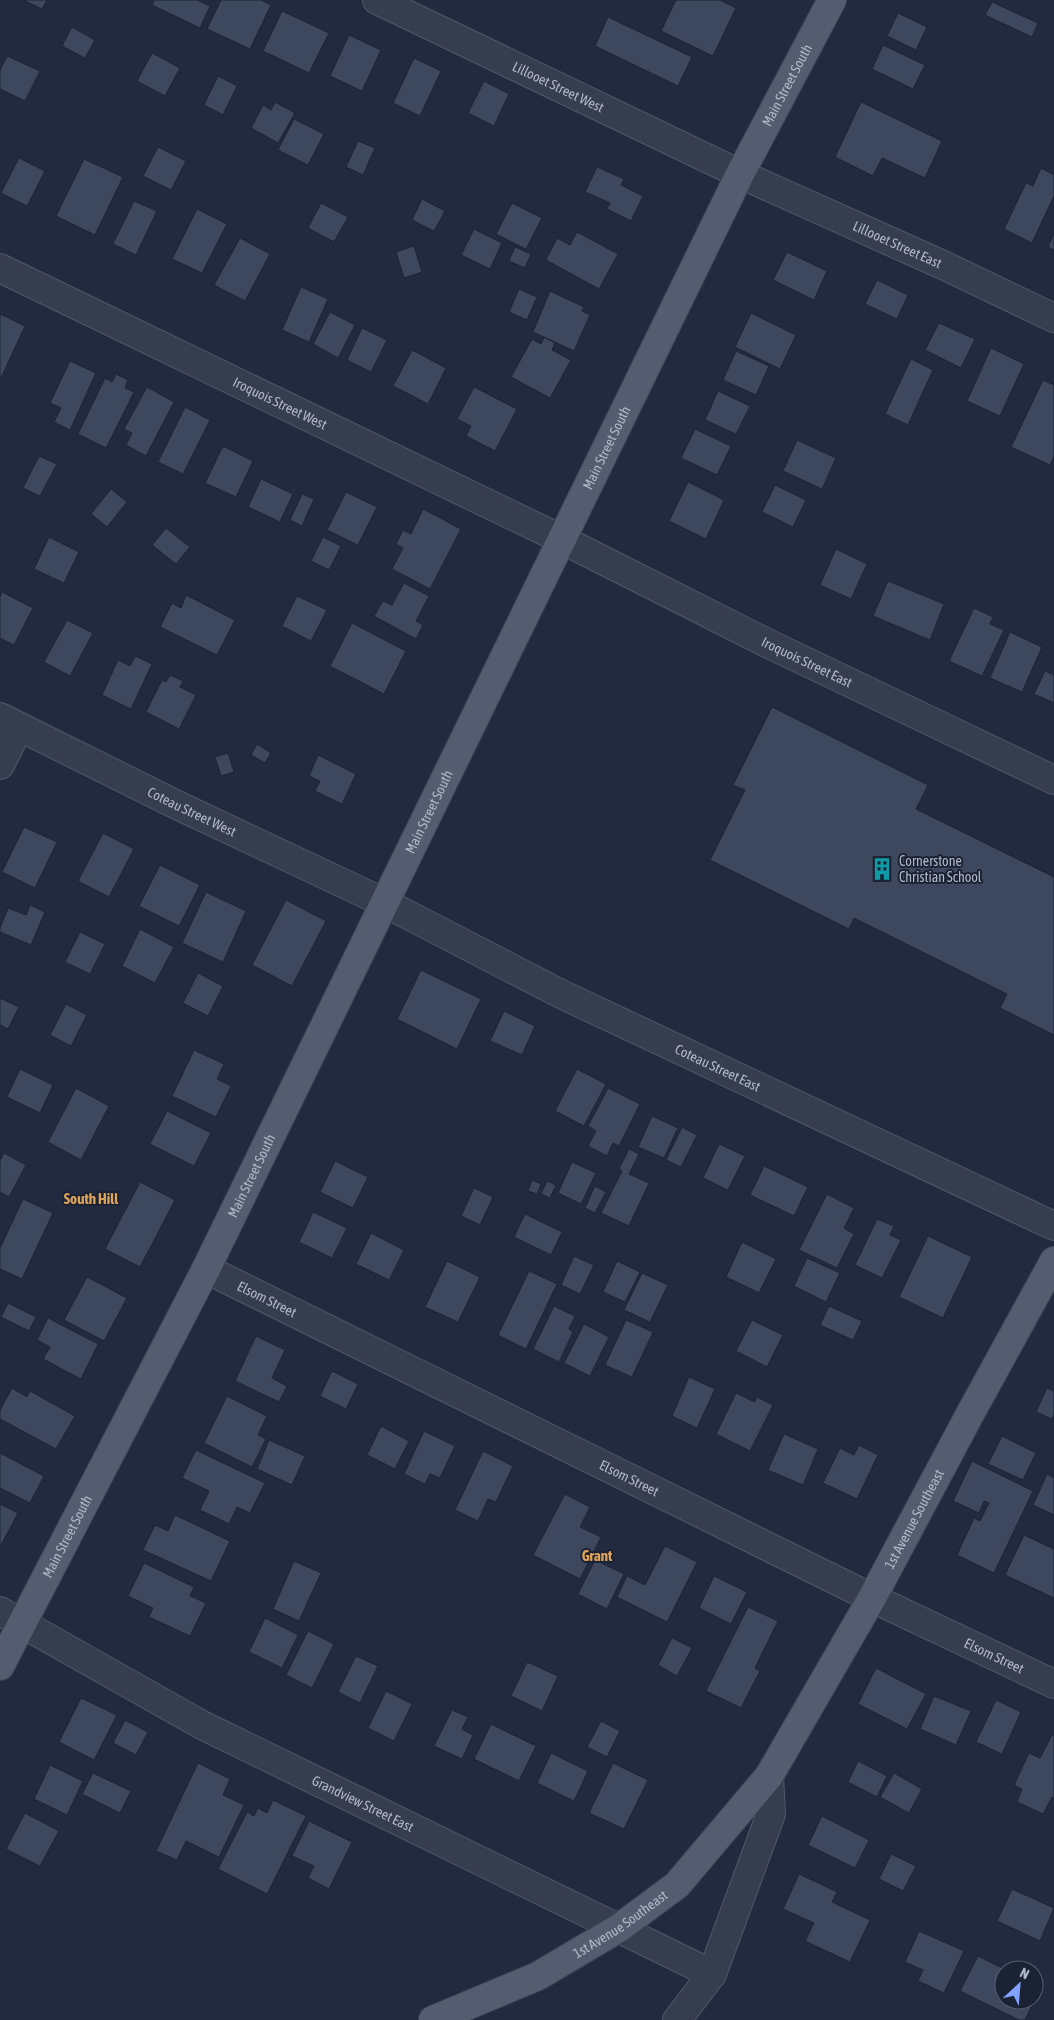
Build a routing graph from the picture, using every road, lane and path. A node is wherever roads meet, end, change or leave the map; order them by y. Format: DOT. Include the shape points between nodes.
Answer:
graph roads {
  1 [pos="377,0"];
  2 [pos="832,0"];
  3 [pos="740,174"];
  4 [pos="0,268"];
  5 [pos="1054,318"];
  6 [pos="561,539"];
  7 [pos="9,722"];
  8 [pos="0,765"];
  9 [pos="1054,780"];
  10 [pos="385,903"];
  11 [pos="1054,1226"];
  12 [pos="1054,1261"];
  13 [pos="206,1269"];
  14 [pos="872,1598"];
  15 [pos="11,1616"];
  16 [pos="0,1666"];
  17 [pos="1054,1684"];
  18 [pos="769,1776"];
  19 [pos="619,1928"];
  20 [pos="712,1974"];
  21 [pos="433,2020"];
  22 [pos="677,2020"];
  1 -- 3 [label="street, Lillooet Street West"];
  2 -- 3 [label="main road, Main Street South"];
  3 -- 5 [label="street, Lillooet Street East"];
  3 -- 6 [label="main road, Main Street South"];
  4 -- 6 [label="street, Iroquois Street West"];
  6 -- 9 [label="street, Iroquois Street East" via="769,644"];
  6 -- 10 [label="main road, Main Street South"];
  7 -- 8 [label="street"];
  7 -- 10 [label="street, Coteau Street West"];
  10 -- 11 [label="street, Coteau Street East" via="561,994"];
  10 -- 13 [label="main road, Main Street South"];
  12 -- 14 [label="main road, 1st Avenue Southeast"];
  13 -- 14 [label="street, Elsom Street"];
  13 -- 15 [label="main road, Main Street South"];
  14 -- 17 [label="street, Elsom Street"];
  14 -- 18 [label="main road, 1st Avenue Southeast"];
  15 -- 16 [label="main road, Main Street South"];
  15 -- 19 [label="street, Grandview Street East" via="202,1725"];
  18 -- 19 [label="main road, 1st Avenue Southeast" via="677,1885"];
  18 -- 20 [label="street" via="771,1814"];
  19 -- 20 [label="street, Grandview Street East"];
  19 -- 21 [label="main road, 1st Avenue Southeast" via="538,1976"];
  20 -- 22 [label="street"];
}
